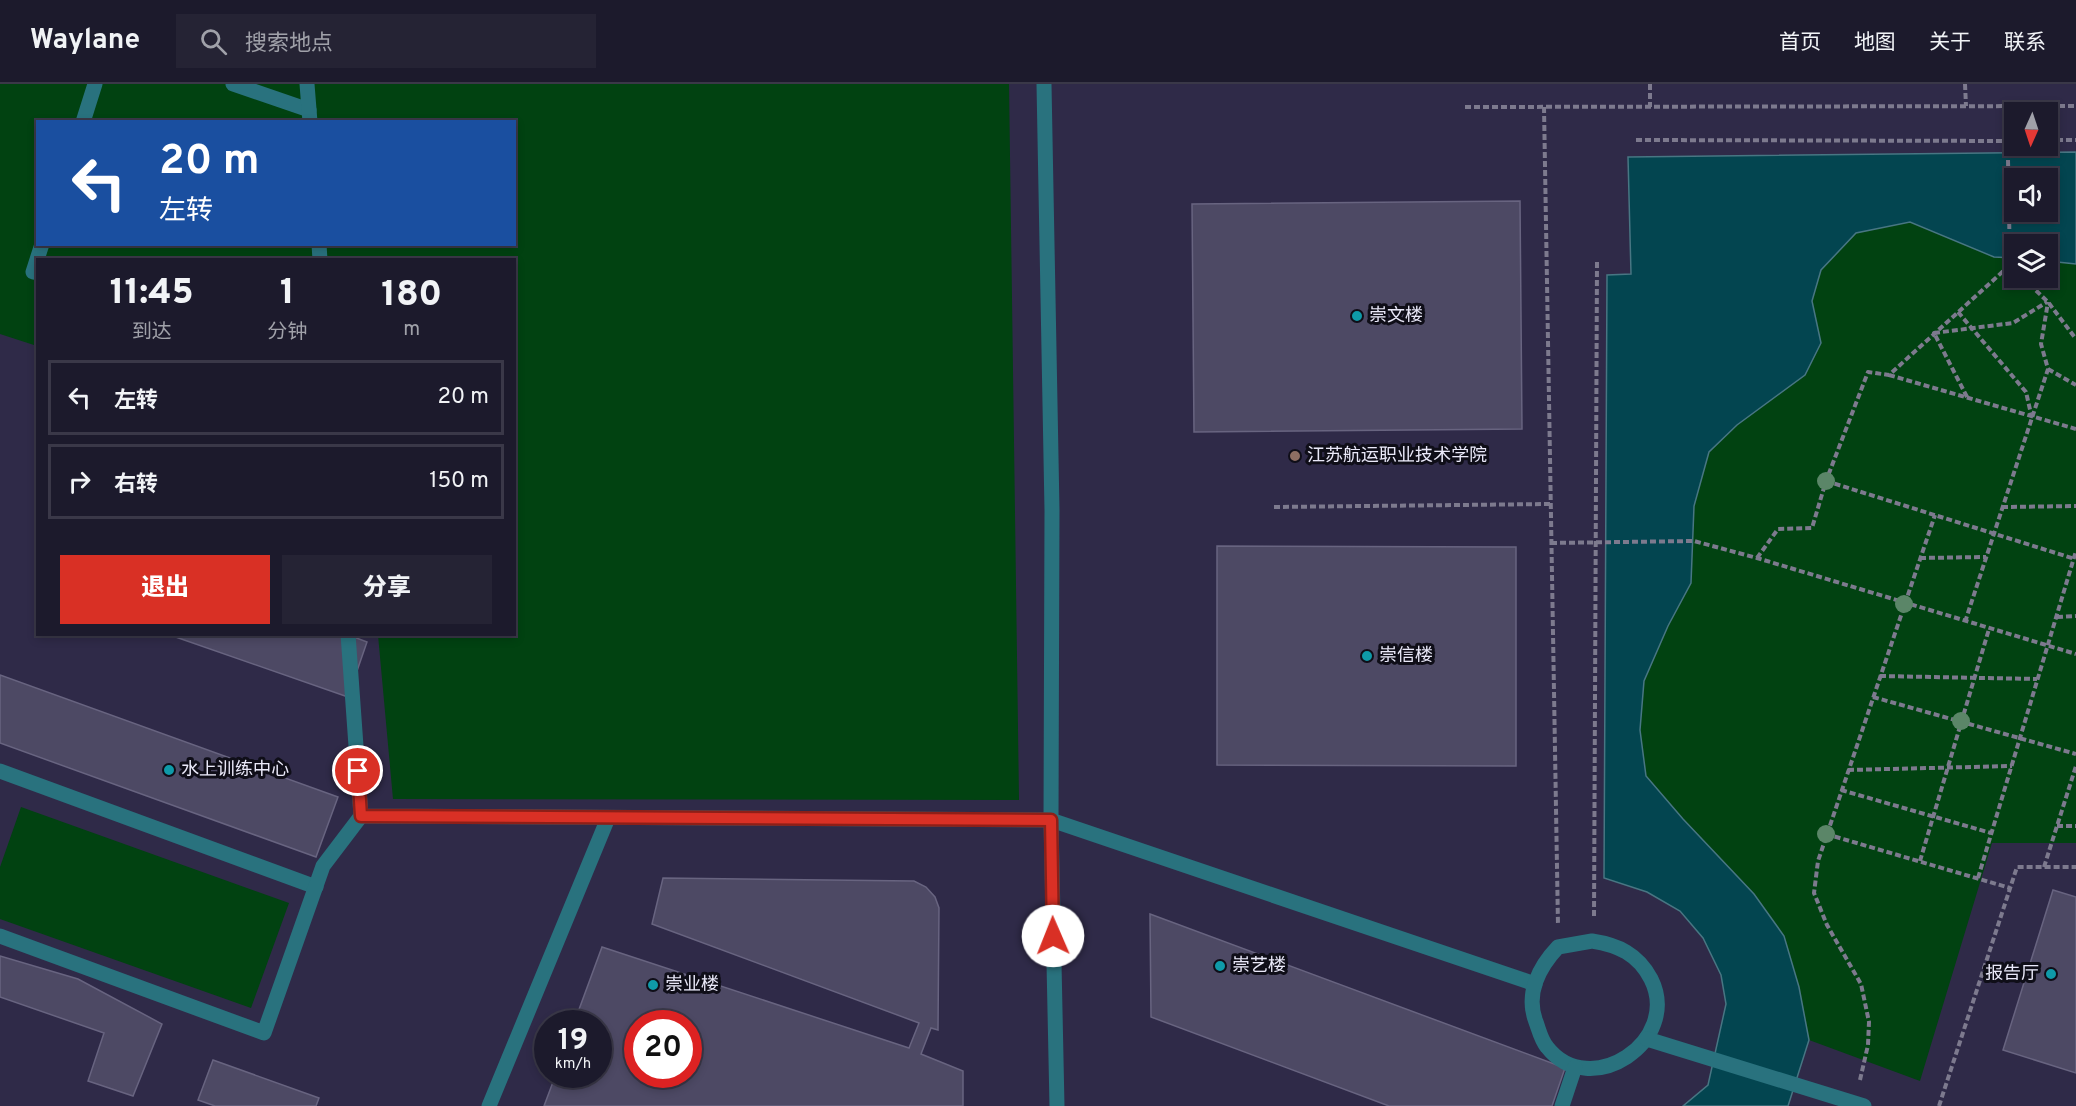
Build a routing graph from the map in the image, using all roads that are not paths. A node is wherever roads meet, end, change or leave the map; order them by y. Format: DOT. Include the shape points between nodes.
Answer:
graph roads {
  1 [pos="95,84"];
  2 [pos="233,84"];
  3 [pos="307,84"];
  4 [pos="1044,84"];
  5 [pos="309,116"];
  6 [pos="84,120"];
  7 [pos="348,636"];
  8 [pos="0,771"];
  9 [pos="361,816"];
  10 [pos="608,818"];
  11 [pos="1051,820"];
  12 [pos="316,887"];
  13 [pos="0,936"];
  14 [pos="1535,984"];
  15 [pos="1647,1039"];
  16 [pos="1575,1068"];
  17 [pos="489,1106"];
  18 [pos="1057,1106"];
  19 [pos="1562,1106"];
  20 [pos="1864,1106"];
  1 -- 6 [label="street"];
  2 -- 5 [label="street"];
  3 -- 5 [label="street"];
  4 -- 11 [label="street" via="1052,510"];
  7 -- 9 [label="street"];
  8 -- 12 [label="street"];
  9 -- 10 [label="street"];
  9 -- 12 [label="street" via="323,866"];
  10 -- 11 [label="street"];
  10 -- 17 [label="street"];
  11 -- 14 [label="street"];
  11 -- 18 [label="street"];
  12 -- 13 [label="street" via="264,1034"];
  14 -- 15 [label="street" via="1540,970 1558,947 1592,941 1628,952 1644,964 1653,983 1656,1020"];
  14 -- 16 [label="street" via="1534,1017 1546,1046"];
  15 -- 16 [label="street" via="1617,1064"];
  15 -- 20 [label="street"];
  16 -- 19 [label="street"];
}
